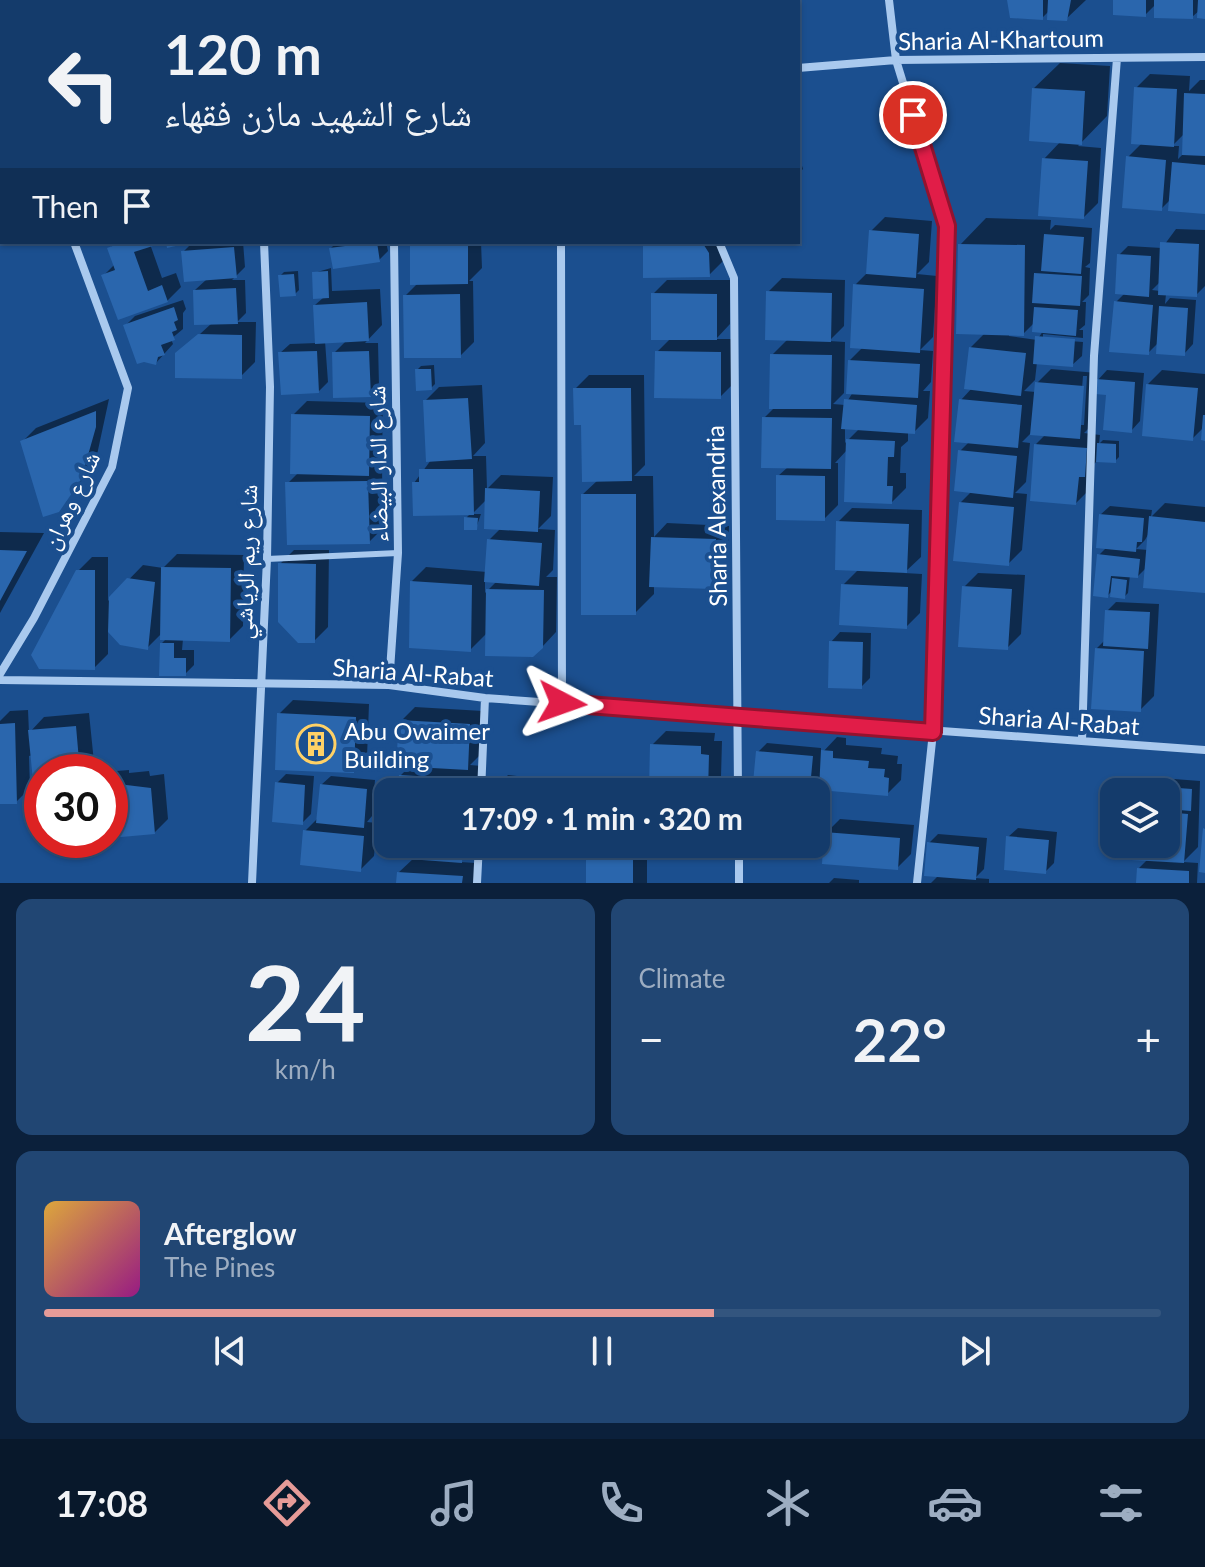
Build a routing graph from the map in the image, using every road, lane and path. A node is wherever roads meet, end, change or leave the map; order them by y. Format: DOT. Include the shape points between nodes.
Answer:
graph roads {
  1 [pos="889,0"];
  2 [pos="1205,57"];
  3 [pos="1117,58"];
  4 [pos="896,60"];
  5 [pos="800,68"];
  6 [pos="75,244"];
  7 [pos="264,244"];
  8 [pos="394,244"];
  9 [pos="561,244"];
  10 [pos="720,244"];
  11 [pos="398,553"];
  12 [pos="267,559"];
  13 [pos="0,677"];
  14 [pos="259,685"];
  15 [pos="389,685"];
  16 [pos="485,698"];
  17 [pos="562,703"];
  18 [pos="738,716"];
  19 [pos="933,732"];
  20 [pos="1082,741"];
  21 [pos="1205,750"];
  22 [pos="482,778"];
  23 [pos="738,778"];
  24 [pos="478,858"];
  25 [pos="739,858"];
  26 [pos="252,883"];
  27 [pos="477,883"];
  28 [pos="739,883"];
  29 [pos="917,883"];
  1 -- 4 [label="street"];
  2 -- 3 [label="street, Sharia Al-Khartoum"];
  3 -- 4 [label="street, Sharia Al-Khartoum"];
  3 -- 20 [label="street" via="1094,356"];
  4 -- 5 [label="street, Sharia Al-Khartoum"];
  4 -- 19 [label="street" via="947,226"];
  6 -- 13 [label="street, شارع وهران" via="128,388 112,467"];
  7 -- 12 [label="street, شارع ريم الرياشي" via="270,387"];
  8 -- 11 [label="street, شارع الدار البيضاء"];
  9 -- 17 [label="street"];
  10 -- 18 [label="street, Sharia Alexandria" via="734,278"];
  11 -- 12 [label="lane"];
  11 -- 15 [label="street, شارع الدار البيضاء"];
  12 -- 14 [label="street, شارع ريم الرياشي"];
  13 -- 14 [label="street, Sharia Al-Rabat"];
  14 -- 15 [label="street, Sharia Al-Rabat"];
  14 -- 26 [label="street, شارع ريم الرياشي"];
  15 -- 16 [label="street, Sharia Al-Rabat"];
  16 -- 17 [label="street, Sharia Al-Rabat"];
  16 -- 22 [label="street"];
  17 -- 18 [label="street, Sharia Al-Rabat"];
  18 -- 19 [label="street, Sharia Al-Rabat"];
  18 -- 23 [label="street, Sharia Alexandria"];
  19 -- 20 [label="street, Sharia Al-Rabat"];
  19 -- 29 [label="street"];
  20 -- 21 [label="street, Sharia Al-Rabat"];
  24 -- 27 [label="street"];
  25 -- 28 [label="street"];
}
